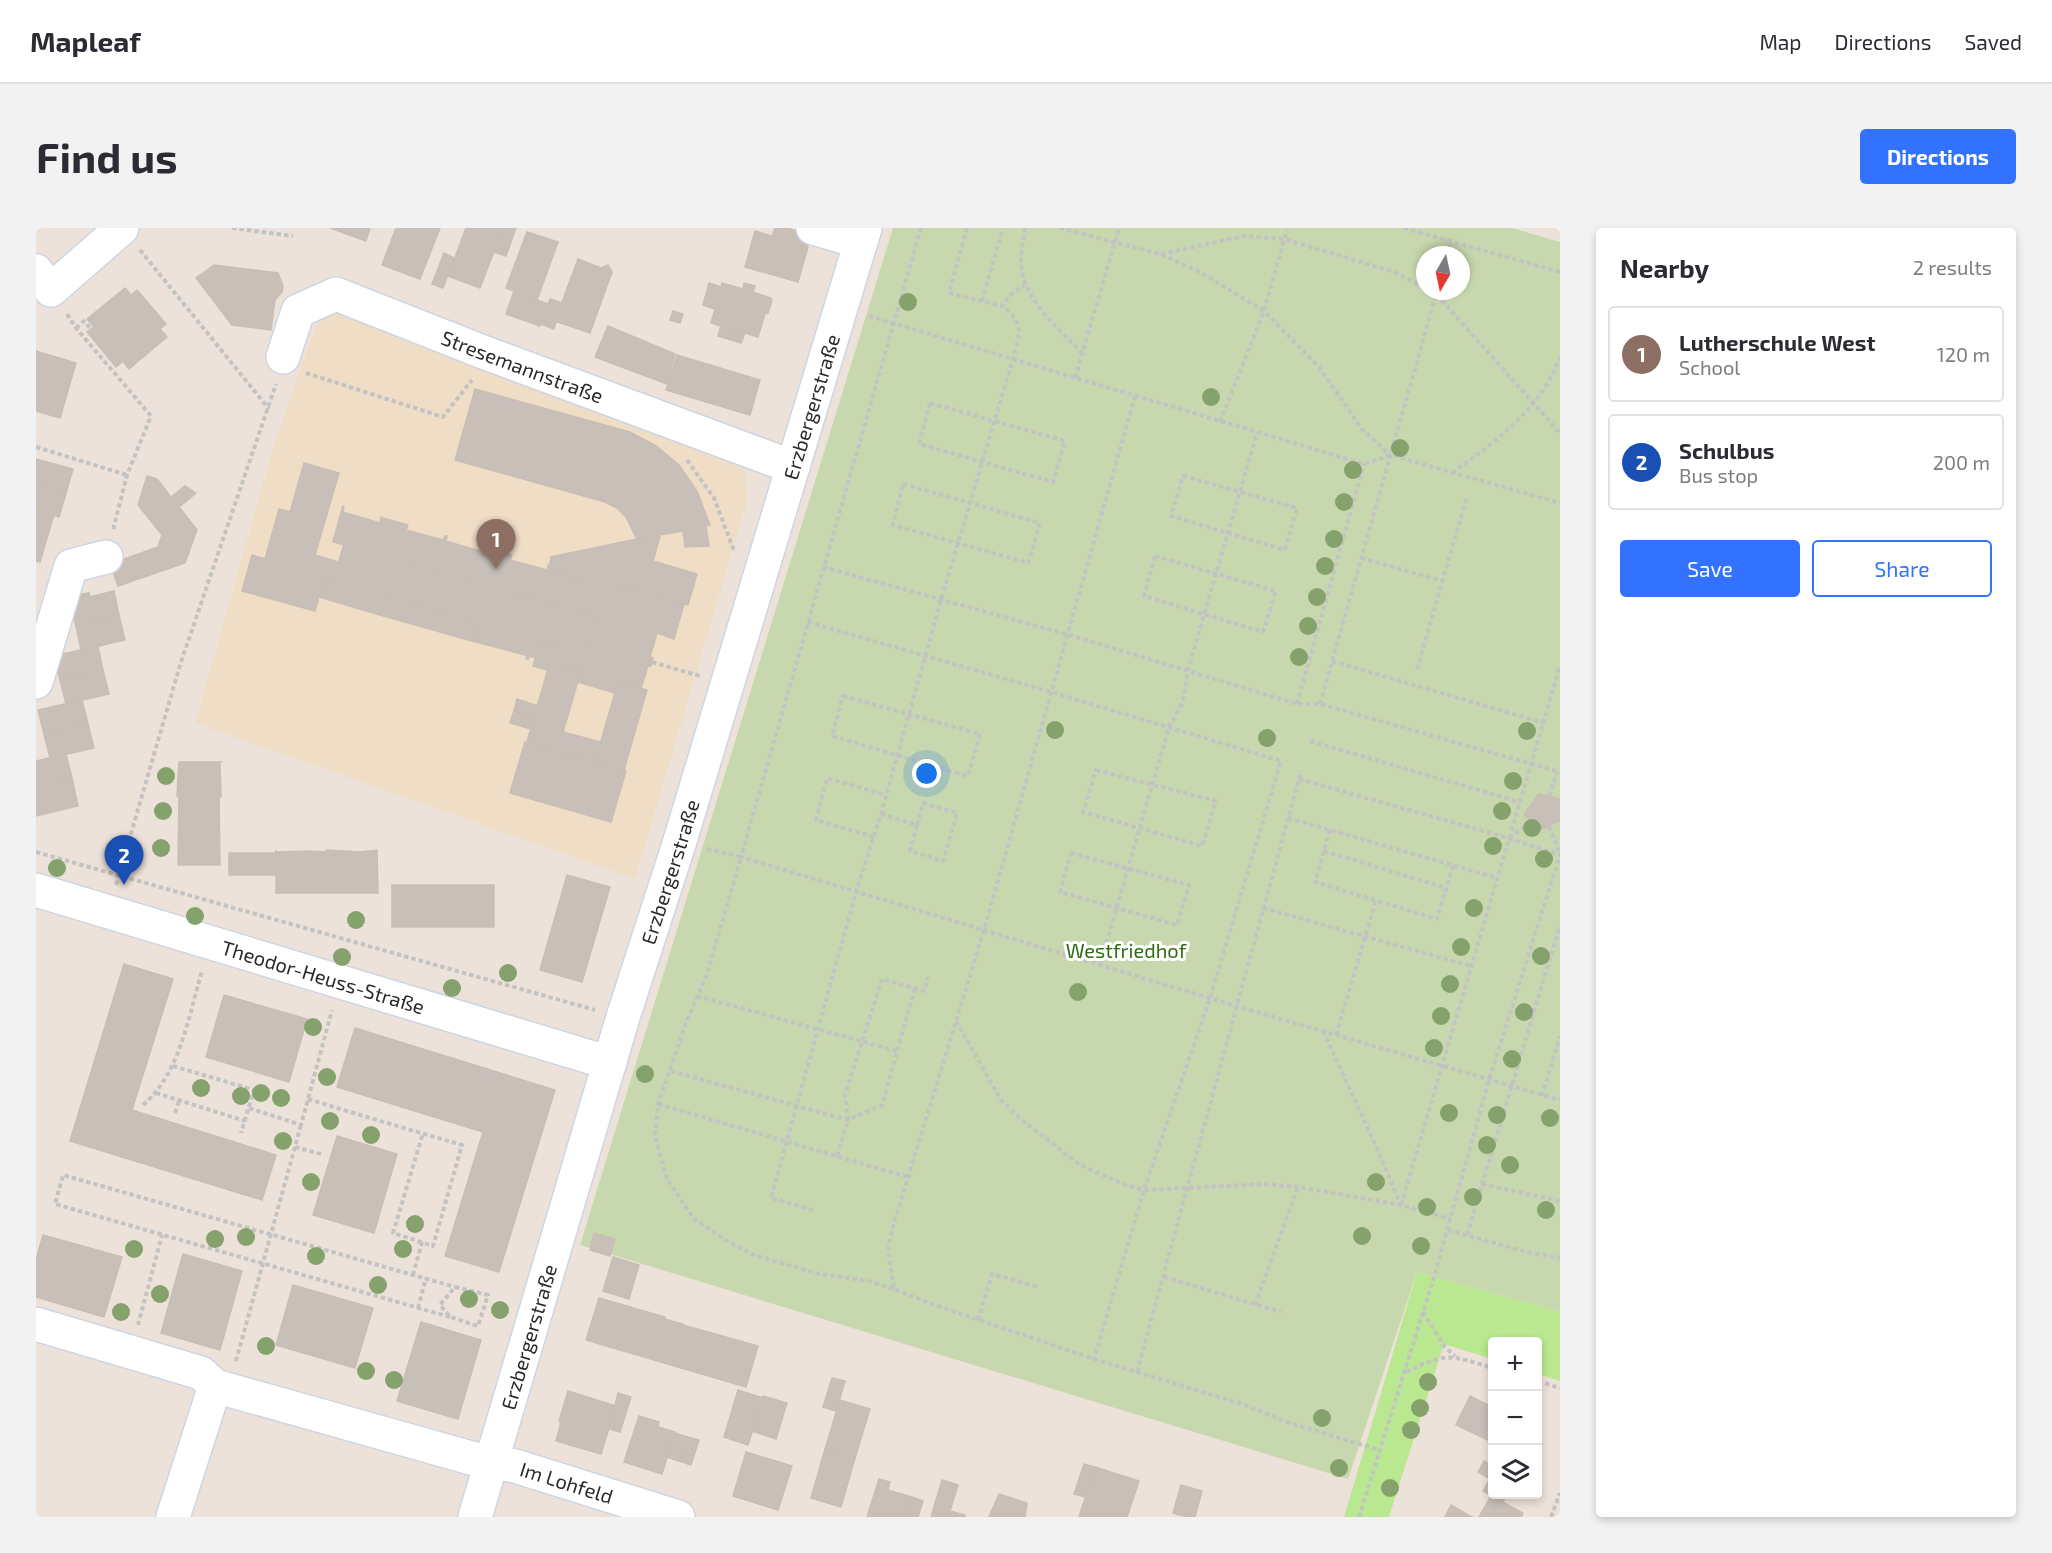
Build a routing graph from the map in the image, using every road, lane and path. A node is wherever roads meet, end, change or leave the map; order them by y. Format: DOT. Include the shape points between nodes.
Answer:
graph roads {
  1 [pos="122,228"];
  2 [pos="232,228"];
  3 [pos="813,228"];
  4 [pos="921,228"];
  5 [pos="967,228"];
  6 [pos="1003,228"];
  7 [pos="1025,228"];
  8 [pos="1060,228"];
  9 [pos="1119,228"];
  10 [pos="1404,228"];
  11 [pos="1287,230"];
  12 [pos="863,235"];
  13 [pos="293,236"];
  14 [pos="1284,239"];
  15 [pos="1115,242"];
  16 [pos="1451,242"];
  17 [pos="1450,246"];
  18 [pos="1161,254"];
  19 [pos="1560,272"];
  20 [pos="43,280"];
  21 [pos="1416,283"];
  22 [pos="1025,285"];
  23 [pos="1435,300"];
  24 [pos="1443,300"];
  25 [pos="982,301"];
  26 [pos="1002,306"];
  27 [pos="1264,311"];
  28 [pos="894,323"];
  29 [pos="76,328"];
  30 [pos="91,329"];
  31 [pos="483,352"];
  32 [pos="1082,353"];
  33 [pos="1560,357"];
  34 [pos="1013,359"];
  35 [pos="282,361"];
  36 [pos="1075,378"];
  37 [pos="1135,396"];
  38 [pos="1533,402"];
  39 [pos="269,409"];
  40 [pos="994,421"];
  41 [pos="1220,422"];
  42 [pos="1257,433"];
  43 [pos="1560,433"];
  44 [pos="36,447"];
  45 [pos="1391,455"];
  46 [pos="686,459"];
  47 [pos="982,462"];
  48 [pos="1364,464"];
  49 [pos="793,467"];
  50 [pos="1451,473"];
  51 [pos="127,475"];
  52 [pos="1239,490"];
  53 [pos="1467,496"];
  54 [pos="970,503"];
  55 [pos="1560,503"];
  56 [pos="721,518"];
  57 [pos="1227,533"];
  58 [pos="958,544"];
  59 [pos="106,557"];
  60 [pos="1361,558"];
  61 [pos="824,567"];
  62 [pos="1215,573"];
  63 [pos="1443,581"];
  64 [pos="941,600"];
  65 [pos="1203,615"];
  66 [pos="808,622"];
  67 [pos="1066,634"];
  68 [pos="926,656"];
  69 [pos="1332,660"];
  70 [pos="652,662"];
  71 [pos="1560,666"];
  72 [pos="1417,669"];
  73 [pos="1188,670"];
  74 [pos="36,682"];
  75 [pos="728,684"];
  76 [pos="1051,692"];
  77 [pos="1297,704"];
  78 [pos="1320,704"];
  79 [pos="909,714"];
  80 [pos="1544,723"];
  81 [pos="1169,727"];
  82 [pos="1310,741"];
  83 [pos="898,756"];
  84 [pos="1532,764"];
  85 [pos="1301,771"];
  86 [pos="1559,772"];
  87 [pos="1299,779"];
  88 [pos="1153,784"];
  89 [pos="886,795"];
  90 [pos="1550,796"];
  91 [pos="1520,802"];
  92 [pos="881,814"];
  93 [pos="1288,818"];
  94 [pos="1532,822"];
  95 [pos="917,825"];
  96 [pos="1549,826"];
  97 [pos="1141,828"];
  98 [pos="1330,830"];
  99 [pos="874,837"];
  100 [pos="1508,838"];
  101 [pos="1324,851"];
  102 [pos="36,852"];
  103 [pos="1560,855"];
  104 [pos="741,858"];
  105 [pos="1453,866"];
  106 [pos="1130,868"];
  107 [pos="119,877"];
  108 [pos="1497,878"];
  109 [pos="1446,888"];
  110 [pos="36,890"];
  111 [pos="856,892"];
  112 [pos="1376,900"];
  113 [pos="1117,908"];
  114 [pos="1263,908"];
  115 [pos="107,911"];
  116 [pos="1560,925"];
  117 [pos="984,930"];
  118 [pos="1365,936"];
  119 [pos="1100,965"];
  120 [pos="1471,966"];
  121 [pos="203,968"];
  122 [pos="928,976"];
  123 [pos="340,982"];
  124 [pos="915,988"];
  125 [pos="697,996"];
  126 [pos="1210,998"];
  127 [pos="1236,1006"];
  128 [pos="623,1017"];
  129 [pos="956,1020"];
  130 [pos="818,1029"];
  131 [pos="1323,1031"];
  132 [pos="1336,1035"];
  133 [pos="1560,1036"];
  134 [pos="862,1040"];
  135 [pos="897,1051"];
  136 [pos="610,1063"];
  137 [pos="1443,1065"];
  138 [pos="173,1066"];
  139 [pos="671,1071"];
  140 [pos="1489,1080"];
  141 [pos="1510,1087"];
  142 [pos="156,1093"];
  143 [pos="1542,1096"];
  144 [pos="308,1099"];
  145 [pos="1560,1100"];
  146 [pos="179,1101"];
  147 [pos="658,1104"];
  148 [pos="143,1105"];
  149 [pos="797,1106"];
  150 [pos="249,1108"];
  151 [pos="175,1113"];
  152 [pos="848,1120"];
  153 [pos="245,1121"];
  154 [pos="301,1125"];
  155 [pos="241,1133"];
  156 [pos="423,1133"];
  157 [pos="787,1141"];
  158 [pos="295,1147"];
  159 [pos="321,1154"];
  160 [pos="837,1156"];
  161 [pos="908,1177"];
  162 [pos="1482,1184"];
  163 [pos="1187,1187"];
  164 [pos="1298,1187"];
  165 [pos="1144,1190"];
  166 [pos="1560,1201"];
  167 [pos="1401,1205"];
  168 [pos="813,1210"];
  169 [pos="1451,1219"];
  170 [pos="1448,1230"];
  171 [pos="271,1234"];
  172 [pos="162,1235"];
  173 [pos="1467,1235"];
  174 [pos="422,1242"];
  175 [pos="1560,1257"];
  176 [pos="263,1264"];
  177 [pos="413,1275"];
  178 [pos="1164,1277"];
  179 [pos="426,1278"];
  180 [pos="455,1287"];
  181 [pos="1039,1287"];
  182 [pos="894,1289"];
  183 [pos="1255,1305"];
  184 [pos="418,1308"];
  185 [pos="1281,1312"];
  186 [pos="1424,1312"];
  187 [pos="450,1317"];
  188 [pos="978,1320"];
  189 [pos="36,1324"];
  190 [pos="130,1352"];
  191 [pos="1455,1356"];
  192 [pos="1094,1359"];
  193 [pos="1488,1367"];
  194 [pos="1137,1372"];
  195 [pos="1405,1372"];
  196 [pos="1542,1382"];
  197 [pos="222,1388"];
  198 [pos="1560,1388"];
  199 [pos="1380,1450"];
  200 [pos="492,1462"];
  201 [pos="1560,1493"];
  202 [pos="172,1517"];
  203 [pos="475,1517"];
  204 [pos="678,1517"];
  205 [pos="1359,1517"];
  206 [pos="1551,1517"];
  1 -- 20 [label="street"];
  1 -- 39 [label="path"];
  2 -- 13 [label="path"];
  3 -- 12 [label="street"];
  4 -- 28 [label="path"];
  5 -- 25 [label="path" via="949,293"];
  6 -- 25 [label="path"];
  7 -- 22 [label="path" via="1021,261"];
  8 -- 15 [label="path"];
  9 -- 15 [label="path"];
  10 -- 16 [label="path"];
  11 -- 14 [label="path"];
  12 -- 49 [label="street, Erzbergerstraße"];
  14 -- 18 [label="path" via="1244,236"];
  14 -- 21 [label="path" via="1394,272"];
  14 -- 27 [label="path"];
  15 -- 18 [label="path"];
  15 -- 32 [label="path"];
  16 -- 17 [label="path"];
  16 -- 19 [label="path"];
  18 -- 27 [label="path" via="1200,272"];
  20 -- 29 [label="path"];
  22 -- 26 [label="path"];
  22 -- 32 [label="path" via="1037,306"];
  23 -- 45 [label="path"];
  24 -- 38 [label="path"];
  25 -- 26 [label="path"];
  26 -- 34 [label="path" via="1020,328"];
  27 -- 41 [label="path"];
  27 -- 45 [label="path" via="1319,367 1362,429"];
  28 -- 34 [label="path"];
  28 -- 61 [label="path"];
  29 -- 30 [label="path" via="84,321"];
  29 -- 51 [label="path" via="151,416"];
  31 -- 35 [label="path" via="477,373 443,417"];
  31 -- 35 [label="street, Stresemannstraße" via="336,294 298,311"];
  31 -- 49 [label="street, Stresemannstraße"];
  32 -- 36 [label="path"];
  33 -- 38 [label="path"];
  34 -- 36 [label="path"];
  34 -- 40 [label="path"];
  35 -- 39 [label="path"];
  36 -- 37 [label="path"];
  37 -- 41 [label="path"];
  37 -- 67 [label="path"];
  38 -- 43 [label="path"];
  38 -- 50 [label="path" via="1495,442"];
  39 -- 107 [label="path" via="180,665"];
  40 -- 47 [label="path"];
  40 -- 47 [label="path" via="930,403 919,444"];
  40 -- 47 [label="path" via="1065,441 1053,482"];
  41 -- 42 [label="path"];
  42 -- 48 [label="path"];
  42 -- 52 [label="path"];
  44 -- 51 [label="path"];
  45 -- 48 [label="path"];
  45 -- 50 [label="path"];
  45 -- 60 [label="path"];
  46 -- 56 [label="path" via="714,498"];
  47 -- 54 [label="path"];
  48 -- 77 [label="path"];
  49 -- 75 [label="street, Erzbergerstraße"];
  50 -- 55 [label="path"];
  51 -- 59 [label="path"];
  52 -- 57 [label="path"];
  52 -- 57 [label="path" via="1183,476 1171,516"];
  52 -- 57 [label="path" via="1297,508 1285,550"];
  53 -- 63 [label="path"];
  54 -- 58 [label="path"];
  54 -- 58 [label="path" via="903,484 893,525"];
  54 -- 58 [label="path" via="1040,523 1028,563"];
  57 -- 62 [label="path"];
  58 -- 64 [label="path"];
  59 -- 74 [label="street" via="71,566"];
  60 -- 63 [label="path"];
  60 -- 69 [label="path"];
  61 -- 64 [label="path"];
  61 -- 66 [label="path"];
  62 -- 65 [label="path"];
  62 -- 65 [label="path" via="1155,556 1144,596"];
  62 -- 65 [label="path" via="1276,591 1263,632"];
  63 -- 72 [label="path"];
  64 -- 67 [label="path"];
  64 -- 68 [label="path"];
  65 -- 73 [label="path"];
  66 -- 68 [label="path"];
  66 -- 104 [label="path"];
  67 -- 73 [label="path"];
  67 -- 76 [label="path"];
  68 -- 76 [label="path"];
  68 -- 79 [label="path"];
  69 -- 78 [label="path"];
  69 -- 80 [label="path"];
  70 -- 75 [label="path"];
  71 -- 80 [label="path"];
  73 -- 77 [label="path"];
  73 -- 81 [label="path" via="1184,701"];
  75 -- 128 [label="street, Erzbergerstraße"];
  76 -- 81 [label="path"];
  76 -- 117 [label="path"];
  77 -- 78 [label="path"];
  78 -- 84 [label="path"];
  79 -- 83 [label="path"];
  79 -- 83 [label="path" via="843,696 832,736"];
  79 -- 83 [label="path" via="980,734 968,776"];
  80 -- 84 [label="path"];
  81 -- 88 [label="path"];
  81 -- 126 [label="path" via="1281,761"];
  82 -- 91 [label="path"];
  83 -- 89 [label="path"];
  84 -- 86 [label="path"];
  84 -- 91 [label="path"];
  85 -- 87 [label="path"];
  86 -- 90 [label="path"];
  87 -- 93 [label="path"];
  87 -- 100 [label="path"];
  88 -- 97 [label="path"];
  88 -- 97 [label="path" via="1096,770 1083,812"];
  88 -- 97 [label="path" via="1216,801 1202,846"];
  89 -- 92 [label="path"];
  89 -- 99 [label="path" via="827,778 816,820"];
  91 -- 100 [label="path"];
  92 -- 95 [label="path"];
  92 -- 99 [label="path"];
  93 -- 98 [label="path"];
  93 -- 114 [label="path"];
  94 -- 100 [label="path"];
  95 -- 95 [label="path" via="923,803 957,813 943,861 910,851"];
  96 -- 103 [label="path"];
  97 -- 106 [label="path"];
  98 -- 101 [label="path"];
  98 -- 105 [label="path"];
  99 -- 111 [label="path"];
  100 -- 103 [label="path"];
  100 -- 108 [label="path"];
  101 -- 109 [label="path"];
  101 -- 112 [label="path" via="1315,882"];
  102 -- 107 [label="path"];
  103 -- 140 [label="path"];
  104 -- 111 [label="path"];
  104 -- 125 [label="path"];
  105 -- 108 [label="path"];
  105 -- 109 [label="path"];
  106 -- 113 [label="path"];
  106 -- 113 [label="path" via="1071,853 1060,892"];
  106 -- 113 [label="path" via="1189,885 1177,925"];
  107 -- 115 [label="path"];
  107 -- 128 [label="path"];
  108 -- 120 [label="path"];
  109 -- 112 [label="path" via="1437,919"];
  110 -- 115 [label="street, Theodor-Heuss-Straße"];
  111 -- 117 [label="path"];
  111 -- 130 [label="path"];
  112 -- 118 [label="path"];
  113 -- 119 [label="path"];
  114 -- 118 [label="path"];
  114 -- 127 [label="path"];
  115 -- 123 [label="street, Theodor-Heuss-Straße"];
  116 -- 141 [label="path"];
  117 -- 119 [label="path"];
  117 -- 129 [label="path"];
  118 -- 120 [label="path"];
  118 -- 132 [label="path"];
  119 -- 126 [label="path"];
  120 -- 137 [label="path"];
  121 -- 138 [label="path"];
  122 -- 124 [label="path" via="924,991"];
  123 -- 136 [label="street, Theodor-Heuss-Straße"];
  123 -- 144 [label="path"];
  124 -- 134 [label="path" via="882,979"];
  124 -- 135 [label="path"];
  125 -- 130 [label="path"];
  125 -- 139 [label="path"];
  126 -- 127 [label="path"];
  126 -- 165 [label="path"];
  127 -- 131 [label="path"];
  127 -- 163 [label="path"];
  128 -- 136 [label="street, Erzbergerstraße"];
  129 -- 161 [label="path"];
  129 -- 165 [label="path" via="1001,1100 1022,1120 1080,1165"];
  130 -- 134 [label="path"];
  130 -- 149 [label="path"];
  131 -- 132 [label="path"];
  131 -- 167 [label="path"];
  132 -- 137 [label="path"];
  133 -- 143 [label="path"];
  134 -- 135 [label="path"];
  134 -- 152 [label="path" via="845,1095"];
  135 -- 152 [label="path" via="882,1105"];
  136 -- 200 [label="street, Erzbergerstraße"];
  137 -- 140 [label="path"];
  137 -- 167 [label="path"];
  138 -- 142 [label="path"];
  138 -- 150 [label="path" via="254,1090"];
  139 -- 147 [label="path"];
  139 -- 149 [label="path"];
  140 -- 141 [label="path"];
  140 -- 169 [label="path"];
  141 -- 143 [label="path"];
  141 -- 162 [label="path"];
  142 -- 146 [label="path"];
  142 -- 148 [label="path"];
  143 -- 145 [label="path"];
  144 -- 154 [label="path"];
  144 -- 156 [label="path"];
  146 -- 151 [label="path"];
  146 -- 153 [label="path"];
  147 -- 157 [label="path"];
  147 -- 182 [label="path" via="655,1136 667,1179 694,1219 754,1255 819,1274"];
  149 -- 152 [label="path"];
  149 -- 157 [label="path"];
  150 -- 153 [label="path"];
  150 -- 154 [label="path"];
  152 -- 160 [label="path"];
  153 -- 155 [label="path"];
  154 -- 158 [label="path"];
  156 -- 174 [label="path" via="393,1233"];
  156 -- 174 [label="path" via="462,1145 433,1246"];
  157 -- 160 [label="path"];
  157 -- 168 [label="path" via="771,1198"];
  158 -- 159 [label="path"];
  158 -- 171 [label="path"];
  160 -- 161 [label="path"];
  161 -- 182 [label="path" via="888,1249"];
  162 -- 166 [label="path"];
  162 -- 173 [label="path"];
  163 -- 164 [label="path"];
  163 -- 165 [label="path"];
  163 -- 178 [label="path"];
  164 -- 167 [label="path"];
  164 -- 183 [label="path"];
  165 -- 192 [label="path"];
  167 -- 169 [label="path"];
  169 -- 170 [label="path"];
  170 -- 173 [label="path"];
  170 -- 186 [label="path"];
  171 -- 172 [label="path" via="63,1175 55,1204"];
  171 -- 176 [label="path"];
  171 -- 177 [label="path"];
  172 -- 176 [label="path"];
  172 -- 190 [label="path"];
  173 -- 175 [label="path"];
  174 -- 177 [label="path"];
  176 -- 184 [label="path"];
  176 -- 197 [label="path"];
  177 -- 179 [label="path"];
  178 -- 183 [label="path"];
  178 -- 194 [label="path"];
  179 -- 180 [label="path"];
  179 -- 184 [label="path"];
  180 -- 187 [label="path" via="440,1305"];
  180 -- 187 [label="path" via="488,1296 478,1326"];
  181 -- 188 [label="path" via="992,1274"];
  182 -- 188 [label="path"];
  183 -- 185 [label="path"];
  184 -- 187 [label="path"];
  186 -- 191 [label="path"];
  186 -- 195 [label="path"];
  188 -- 192 [label="path"];
  189 -- 190 [label="street, Im Lohfeld"];
  190 -- 197 [label="street, Im Lohfeld" via="201,1373"];
  191 -- 193 [label="path"];
  191 -- 195 [label="path" via="1431,1359"];
  192 -- 194 [label="path"];
  194 -- 199 [label="path"];
  195 -- 199 [label="path"];
  196 -- 198 [label="path"];
  197 -- 200 [label="street, Im Lohfeld"];
  197 -- 202 [label="street"];
  199 -- 205 [label="path"];
  200 -- 203 [label="street, Erzbergerstraße"];
  200 -- 204 [label="street, Im Lohfeld"];
  201 -- 206 [label="path"];
}
